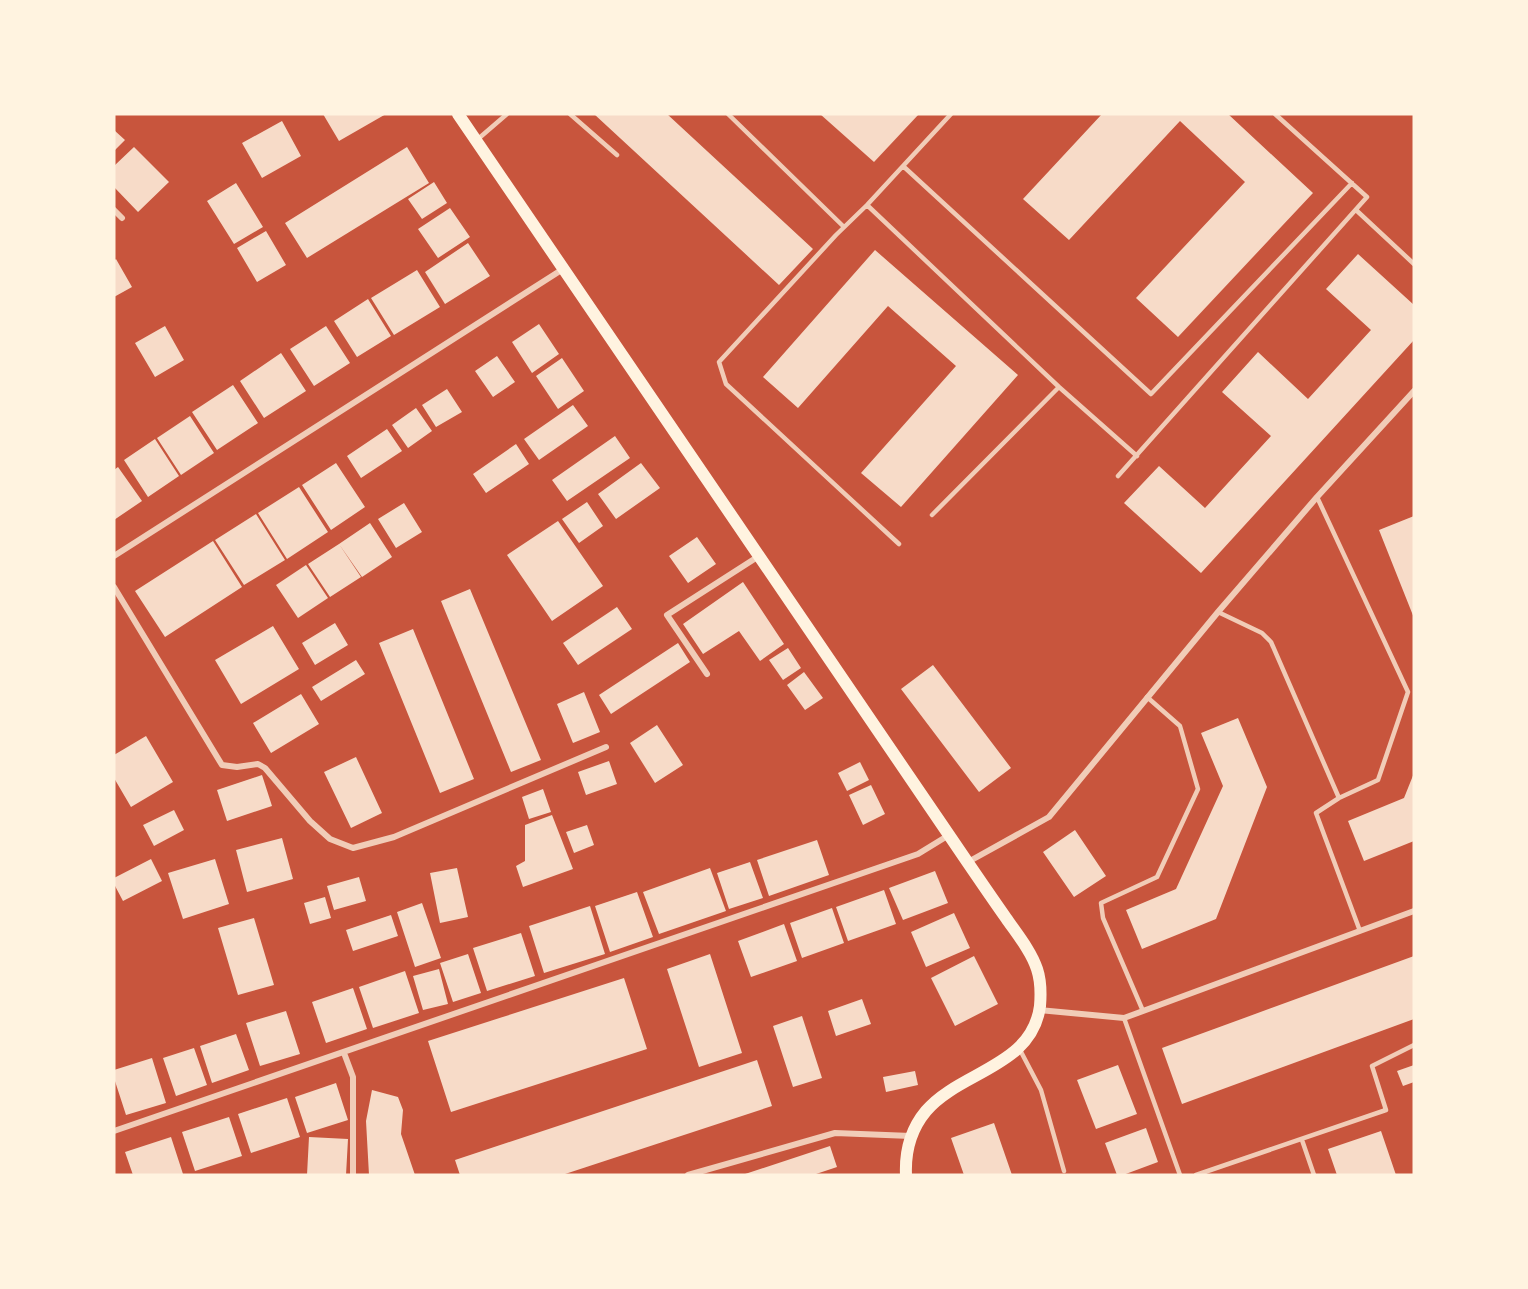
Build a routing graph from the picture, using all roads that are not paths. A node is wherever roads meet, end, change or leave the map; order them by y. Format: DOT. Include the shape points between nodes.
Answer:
graph roads {
  1 [pos="458,114"];
  2 [pos="507,114"];
  3 [pos="570,114"];
  4 [pos="728,114"];
  5 [pos="951,114"];
  6 [pos="1275,114"];
  7 [pos="476,141"];
  8 [pos="617,154"];
  9 [pos="903,166"];
  10 [pos="1352,183"];
  11 [pos="867,205"];
  12 [pos="114,210"];
  13 [pos="1356,210"];
  14 [pos="122,218"];
  15 [pos="844,227"];
  16 [pos="1414,264"];
  17 [pos="564,269"];
  18 [pos="1059,387"];
  19 [pos="1414,391"];
  20 [pos="1137,456"];
  21 [pos="1118,476"];
  22 [pos="1317,497"];
  23 [pos="932,515"];
  24 [pos="899,544"];
  25 [pos="759,555"];
  26 [pos="114,556"];
  27 [pos="114,587"];
  28 [pos="1218,612"];
  29 [pos="707,674"];
  30 [pos="1147,697"];
  31 [pos="606,747"];
  32 [pos="1339,798"];
  33 [pos="949,835"];
  34 [pos="968,862"];
  35 [pos="1414,911"];
  36 [pos="1360,931"];
  37 [pos="1039,1010"];
  38 [pos="1143,1011"];
  39 [pos="1124,1018"];
  40 [pos="1414,1045"];
  41 [pos="1019,1048"];
  42 [pos="344,1053"];
  43 [pos="114,1131"];
  44 [pos="911,1136"];
  45 [pos="1302,1140"];
  46 [pos="1215,1168"];
  47 [pos="1065,1171"];
  48 [pos="353,1175"];
  49 [pos="691,1175"];
  50 [pos="906,1175"];
  51 [pos="1180,1175"];
  52 [pos="1196,1175"];
  53 [pos="1218,1175"];
  54 [pos="1314,1175"];
  1 -- 7 [label="main road"];
  2 -- 7 [label="lane"];
  3 -- 8 [label="lane"];
  4 -- 15 [label="lane"];
  5 -- 9 [label="lane"];
  6 -- 10 [label="lane"];
  7 -- 17 [label="main road"];
  9 -- 10 [label="lane" via="1151,394"];
  9 -- 11 [label="lane"];
  10 -- 13 [label="lane" via="1367,197"];
  11 -- 15 [label="lane"];
  11 -- 18 [label="lane"];
  12 -- 14 [label="street"];
  13 -- 16 [label="lane"];
  13 -- 20 [label="lane"];
  15 -- 24 [label="lane" via="720,362 726,384"];
  17 -- 25 [label="main road"];
  17 -- 26 [label="street"];
  18 -- 20 [label="lane"];
  18 -- 23 [label="lane"];
  19 -- 22 [label="street"];
  20 -- 21 [label="lane"];
  22 -- 28 [label="street"];
  22 -- 32 [label="lane" via="1408,692 1378,780"];
  25 -- 29 [label="street" via="667,615"];
  25 -- 33 [label="main road"];
  27 -- 31 [label="street" via="222,765 258,764 265,768 330,839 354,848 394,837"];
  28 -- 30 [label="street"];
  28 -- 32 [label="lane" via="1262,633 1271,642"];
  30 -- 34 [label="street" via="1049,818"];
  30 -- 38 [label="lane" via="1180,726 1198,789 1157,877 1101,903 1103,918"];
  32 -- 36 [label="lane" via="1316,813"];
  33 -- 34 [label="main road"];
  33 -- 42 [label="street" via="918,854"];
  34 -- 37 [label="main road" via="1033,960 1039,979"];
  35 -- 36 [label="street"];
  36 -- 38 [label="street"];
  37 -- 39 [label="street"];
  37 -- 41 [label="main road" via="1032,1030"];
  38 -- 39 [label="street"];
  39 -- 51 [label="lane"];
  40 -- 45 [label="lane" via="1372,1066 1386,1110"];
  41 -- 44 [label="main road" via="934,1102"];
  41 -- 47 [label="lane" via="1041,1090"];
  42 -- 43 [label="street"];
  42 -- 48 [label="street" via="353,1077"];
  44 -- 49 [label="street" via="835,1133"];
  44 -- 50 [label="main road"];
  45 -- 46 [label="lane"];
  45 -- 54 [label="lane"];
  46 -- 52 [label="lane"];
  46 -- 53 [label="lane"];
}
